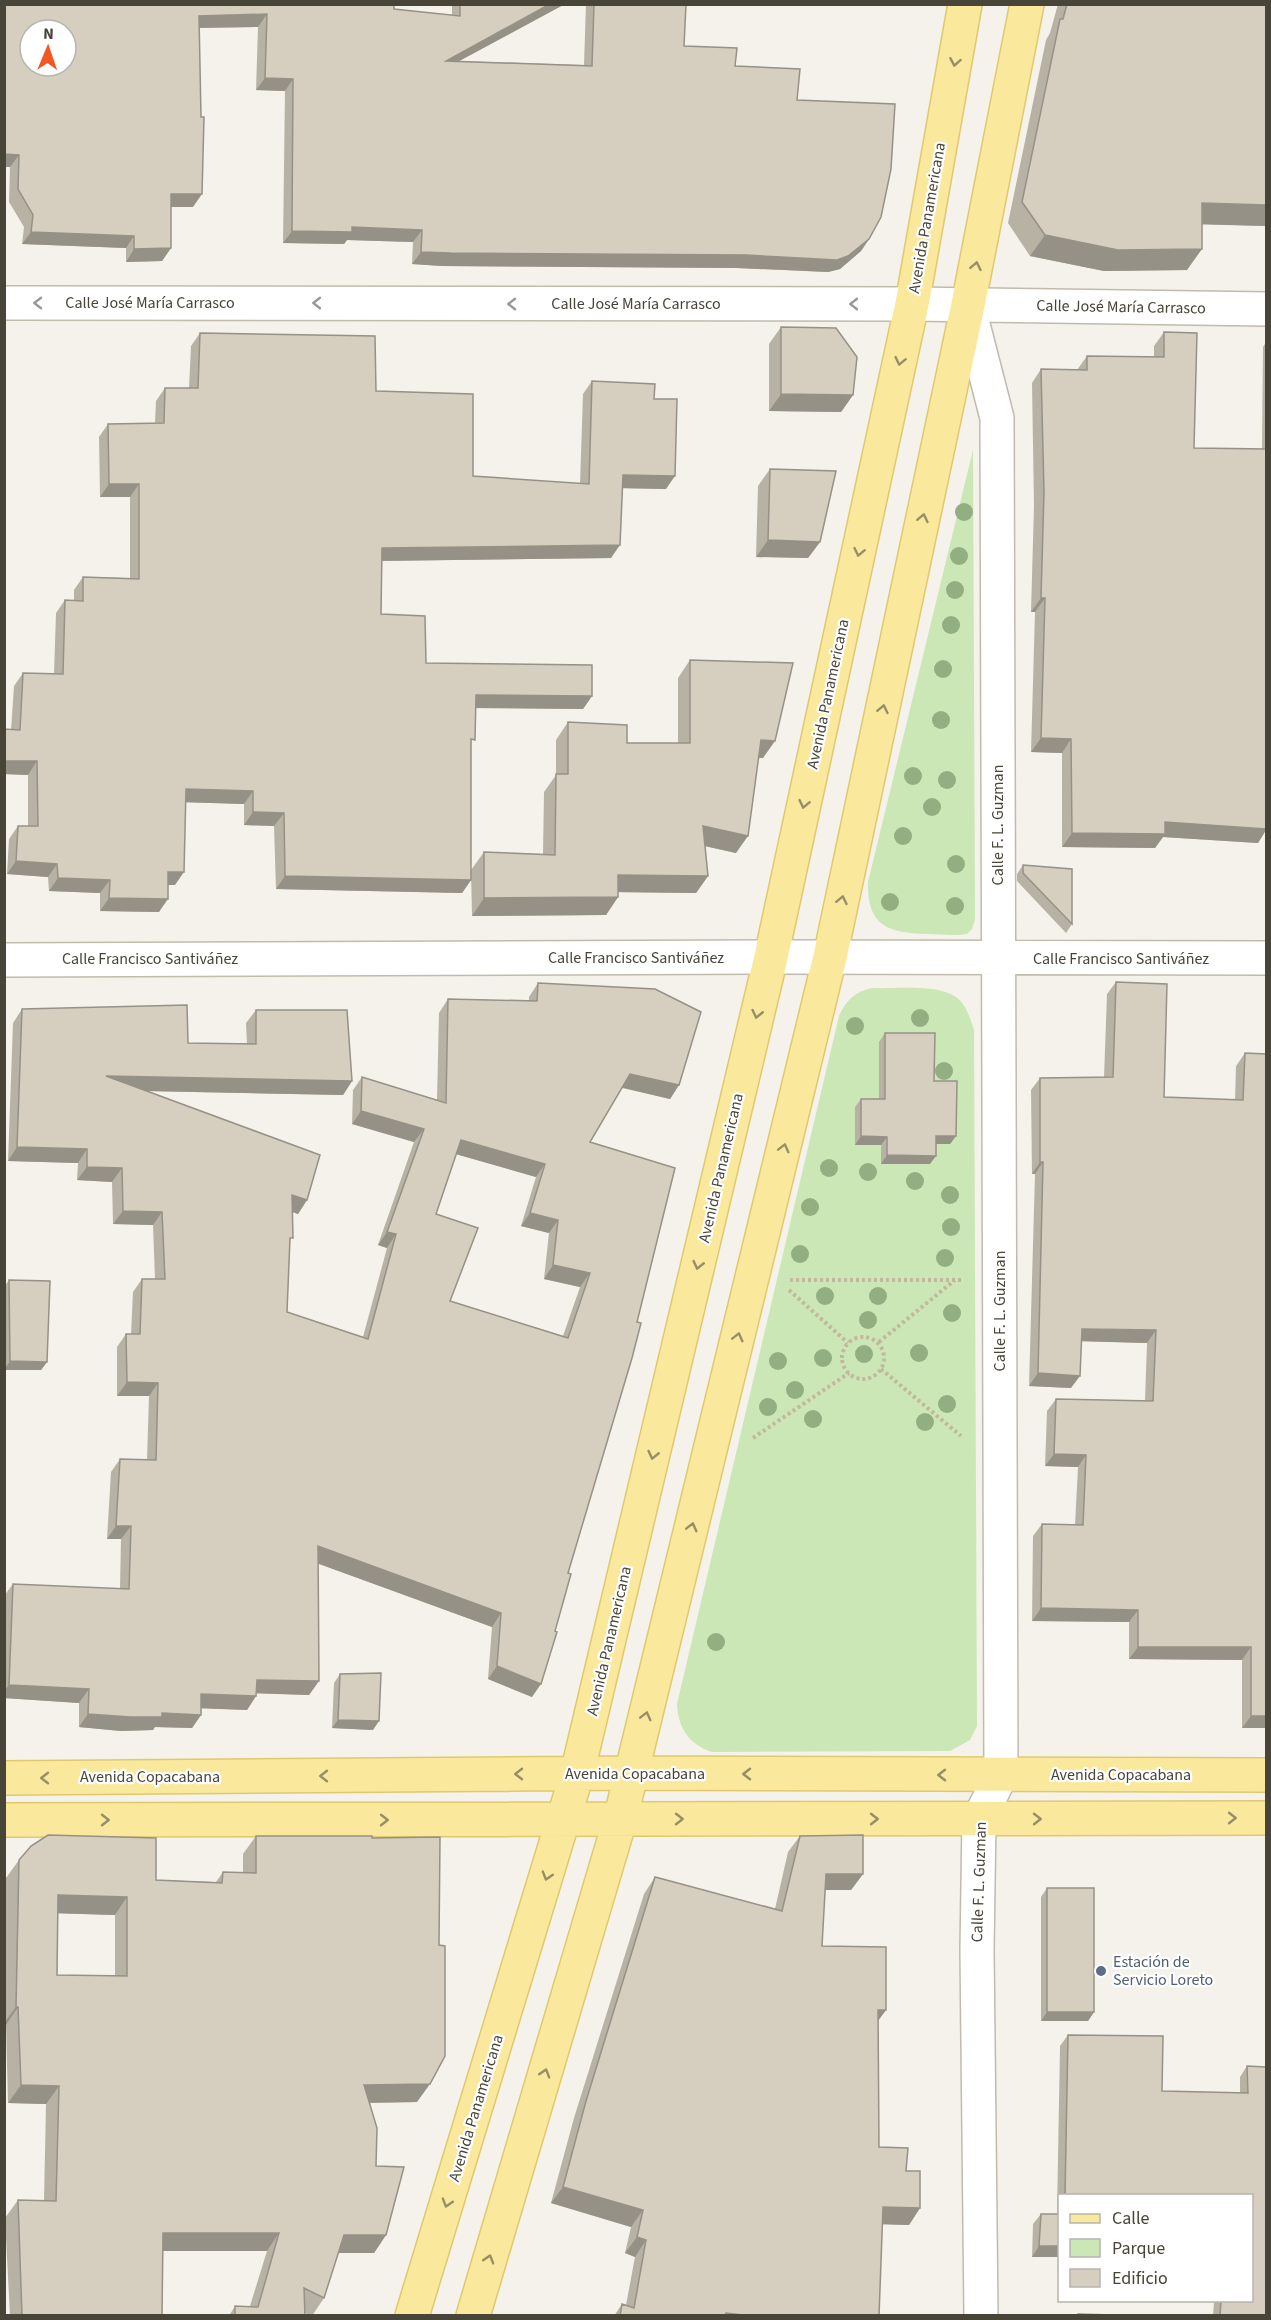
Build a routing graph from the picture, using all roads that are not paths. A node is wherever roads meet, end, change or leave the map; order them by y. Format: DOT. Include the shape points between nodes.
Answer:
graph roads {
  1 [pos="965,4"];
  2 [pos="1027,4"];
  3 [pos="4,303"];
  4 [pos="912,304"];
  5 [pos="968,305"];
  6 [pos="1266,309"];
  7 [pos="771,957"];
  8 [pos="830,957"];
  9 [pos="1266,958"];
  10 [pos="998,959"];
  11 [pos="4,960"];
  12 [pos="633,1773"];
  13 [pos="577,1774"];
  14 [pos="1001,1775"];
  15 [pos="1266,1775"];
  16 [pos="4,1778"];
  17 [pos="1266,1818"];
  18 [pos="979,1819"];
  19 [pos="4,1820"];
  20 [pos="564,1820"];
  21 [pos="620,1820"];
  22 [pos="412,2316"];
  23 [pos="472,2316"];
  24 [pos="981,2316"];
  1 -- 4 [label="main road, Avenida Panamericana, one-way"];
  5 -- 2 [label="main road, one-way"];
  4 -- 3 [label="street, Calle José María Carrasco, one-way"];
  4 -- 5 [label="street, Calle José María Carrasco"];
  4 -- 7 [label="main road, Avenida Panamericana, one-way"];
  5 -- 6 [label="street, Calle José María Carrasco"];
  8 -- 5 [label="main road, one-way"];
  5 -- 10 [label="street, Calle F. L. Guzman" via="997,418"];
  7 -- 8 [label="street, Calle Francisco Santiváñez"];
  7 -- 11 [label="street, Calle Francisco Santiváñez"];
  7 -- 13 [label="main road, Avenida Panamericana, one-way"];
  8 -- 10 [label="street, Calle Francisco Santiváñez"];
  12 -- 8 [label="main road, one-way"];
  9 -- 10 [label="street, Calle Francisco Santiváñez"];
  10 -- 14 [label="street, Calle F. L. Guzman"];
  12 -- 13 [label="main road, Avenida Copacabana"];
  14 -- 12 [label="main road, Avenida Copacabana, one-way"];
  12 -- 21 [label="main road"];
  13 -- 16 [label="main road, Avenida Copacabana, one-way"];
  13 -- 20 [label="main road, Avenida Panamericana"];
  14 -- 15 [label="main road, Avenida Copacabana"];
  14 -- 18 [label="street, Calle F. L. Guzman"];
  18 -- 17 [label="main road, one-way"];
  21 -- 18 [label="main road, one-way"];
  18 -- 24 [label="street, Calle F. L. Guzman"];
  19 -- 20 [label="main road, one-way"];
  20 -- 21 [label="main road"];
  20 -- 22 [label="main road, Avenida Panamericana, one-way"];
  23 -- 21 [label="main road, one-way"];
}
